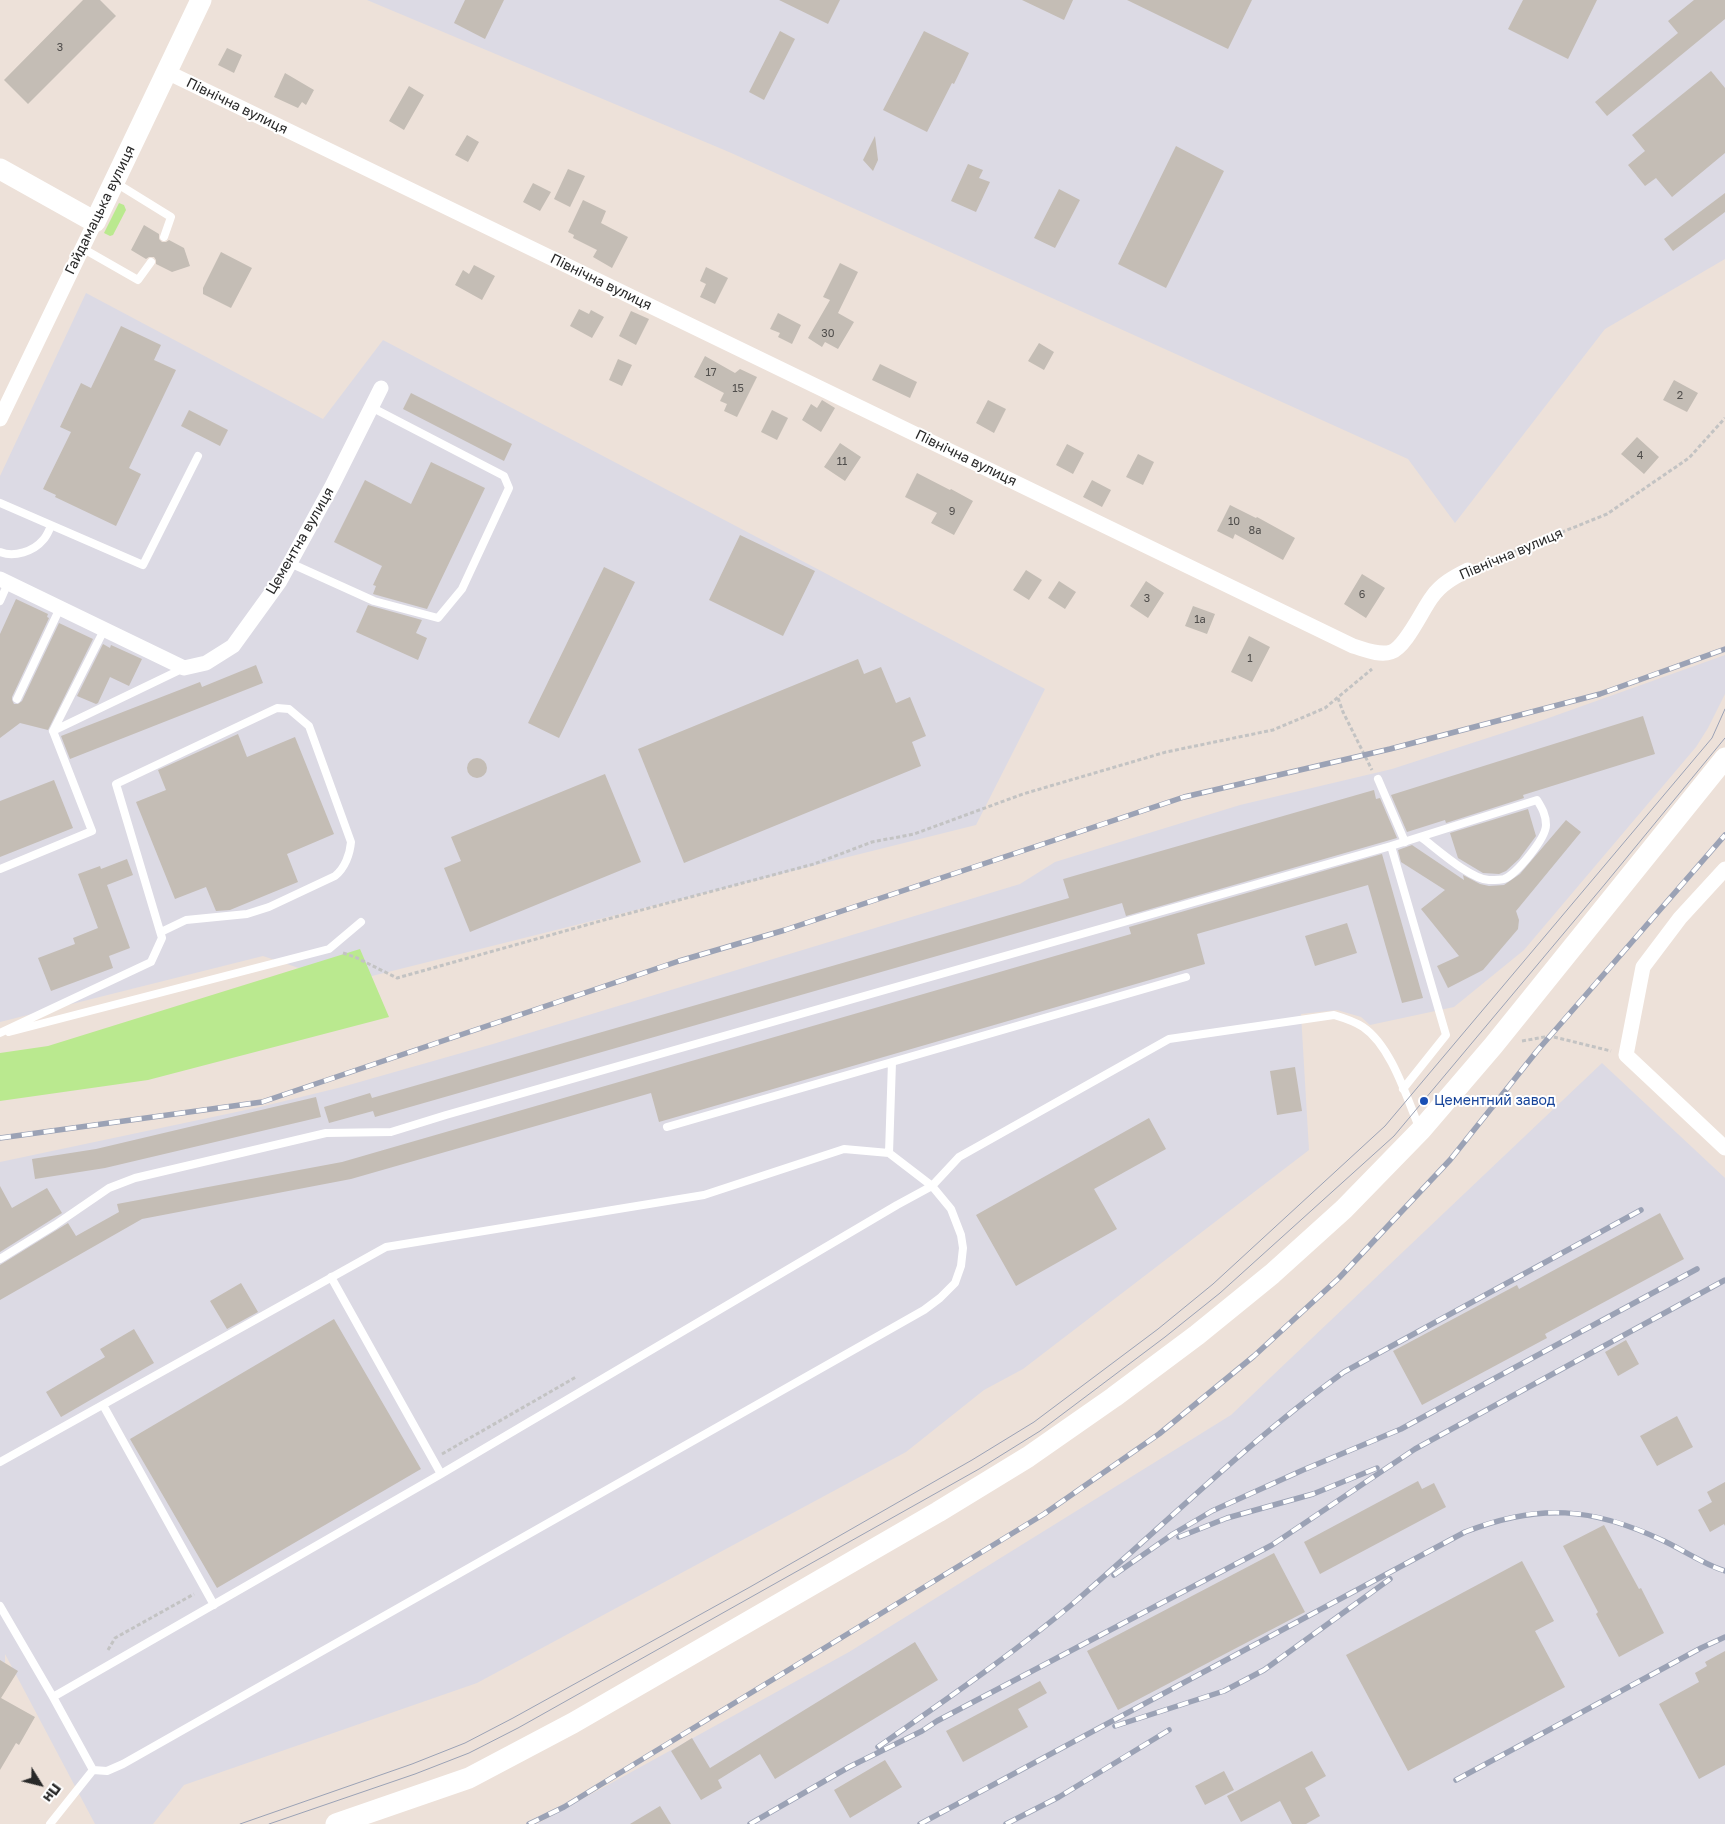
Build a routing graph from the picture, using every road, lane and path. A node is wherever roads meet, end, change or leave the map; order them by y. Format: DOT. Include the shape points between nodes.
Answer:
graph roads {
  1 [pos="201,0"];
  2 [pos="167,72"];
  3 [pos="0,169"];
  4 [pos="114,182"];
  5 [pos="95,222"];
  6 [pos="164,237"];
  7 [pos="82,248"];
  8 [pos="151,262"];
  9 [pos="381,388"];
  10 [pos="371,407"];
  11 [pos="1725,418"];
  12 [pos="0,419"];
  13 [pos="198,456"];
  14 [pos="0,504"];
  15 [pos="51,526"];
  16 [pos="0,552"];
  17 [pos="290,563"];
  18 [pos="1468,570"];
  19 [pos="4,581"];
  20 [pos="0,601"];
  21 [pos="60,608"];
  22 [pos="104,630"];
  23 [pos="1391,652"];
  24 [pos="184,668"];
  25 [pos="1338,698"];
  26 [pos="17,699"];
  27 [pos="53,732"];
  28 [pos="1725,758"];
  29 [pos="1378,779"];
  30 [pos="1421,837"];
  31 [pos="1404,842"];
  32 [pos="1391,846"];
  33 [pos="0,869"];
  34 [pos="1725,869"];
  35 [pos="361,922"];
  36 [pos="161,932"];
  37 [pos="329,949"];
  38 [pos="1186,977"];
  39 [pos="0,1034"];
  40 [pos="1493,1046"];
  41 [pos="1626,1055"];
  42 [pos="892,1062"];
  43 [pos="1403,1089"];
  44 [pos="667,1127"];
  45 [pos="1421,1130"];
  46 [pos="1725,1148"];
  47 [pos="889,1153"];
  48 [pos="932,1186"];
  49 [pos="0,1259"];
  50 [pos="330,1277"];
  51 [pos="103,1405"];
  52 [pos="0,1462"];
  53 [pos="441,1474"];
  54 [pos="205,1588"];
  55 [pos="214,1605"];
  56 [pos="0,1606"];
  57 [pos="91,1675"];
  58 [pos="54,1697"];
  59 [pos="93,1770"];
  60 [pos="50,1824"];
  61 [pos="336,1824"];
  1 -- 2 [label="main road, Гайдамацька вулиця"];
  2 -- 4 [label="main road, Гайдамацька вулиця"];
  2 -- 23 [label="street, Північна вулиця" via="1354,646 1374,652"];
  3 -- 5 [label="main road"];
  4 -- 5 [label="main road, Гайдамацька вулиця"];
  4 -- 6 [label="lane" via="171,217"];
  5 -- 7 [label="street, Гайдамацька вулиця"];
  7 -- 8 [label="lane" via="138,280"];
  7 -- 12 [label="street, Гайдамацька вулиця"];
  9 -- 10 [label="street, Цементна вулиця"];
  10 -- 17 [label="street, Цементна вулиця"];
  10 -- 17 [label="lane" via="504,476 509,488 462,590 438,618 374,601"];
  11 -- 18 [label="path, Північна вулиця" via="1689,458 1607,514"];
  13 -- 15 [label="lane" via="143,565"];
  14 -- 15 [label="lane"];
  15 -- 16 [label="lane" via="43,540 27,552 6,555"];
  17 -- 24 [label="street, Цементна вулиця" via="233,646 206,663"];
  18 -- 23 [label="street, Північна вулиця" via="1445,582 1432,596 1404,642"];
  19 -- 20 [label="lane"];
  19 -- 21 [label="street"];
  21 -- 22 [label="street"];
  21 -- 26 [label="lane"];
  22 -- 24 [label="street"];
  22 -- 27 [label="lane"];
  23 -- 25 [label="path"];
  24 -- 27 [label="lane"];
  25 -- 29 [label="path"];
  25 -- 37 [label="path" via="1325,708 1273,730 1166,752 1023,794 914,834 872,842 814,864 397,978 355,956"];
  27 -- 33 [label="lane" via="92,831"];
  28 -- 40 [label="main road"];
  29 -- 31 [label="lane"];
  30 -- 30 [label="lane" via="1536,800 1544,812 1546,826 1542,837 1518,868 1504,879 1488,880 1472,875"];
  30 -- 31 [label="lane"];
  31 -- 32 [label="lane"];
  32 -- 43 [label="lane" via="1446,1035"];
  32 -- 49 [label="lane" via="391,1132 326,1133 135,1178 109,1188"];
  34 -- 41 [label="street" via="1680,918 1643,967"];
  35 -- 37 [label="lane"];
  36 -- 36 [label="lane" via="116,784 277,708 289,710 309,726 351,842 350,852 340,872 269,907 247,914 186,920"];
  36 -- 39 [label="lane" via="162,938 151,962"];
  37 -- 39 [label="lane"];
  38 -- 42 [label="lane"];
  40 -- 41 [label="path" via="1550,1036"];
  40 -- 45 [label="main road"];
  41 -- 46 [label="street"];
  42 -- 44 [label="lane"];
  42 -- 47 [label="lane"];
  43 -- 45 [label="lane"];
  43 -- 48 [label="lane" via="1386,1051 1376,1038 1348,1019 1334,1015 1169,1039 959,1157"];
  45 -- 61 [label="main road" via="1344,1208 1265,1280 1114,1397 1028,1457 524,1750 469,1778"];
  47 -- 48 [label="lane"];
  47 -- 50 [label="lane" via="844,1149 704,1195 386,1247"];
  48 -- 53 [label="lane"];
  48 -- 59 [label="lane" via="951,1209 963,1248 955,1283 924,1310 129,1760 107,1770"];
  50 -- 51 [label="lane"];
  50 -- 53 [label="lane"];
  51 -- 52 [label="lane"];
  51 -- 54 [label="lane"];
  53 -- 55 [label="lane"];
  54 -- 55 [label="lane"];
  54 -- 57 [label="path" via="115,1638"];
  55 -- 57 [label="lane"];
  56 -- 58 [label="lane"];
  57 -- 58 [label="lane"];
  58 -- 59 [label="lane"];
  59 -- 60 [label="lane"];
}
